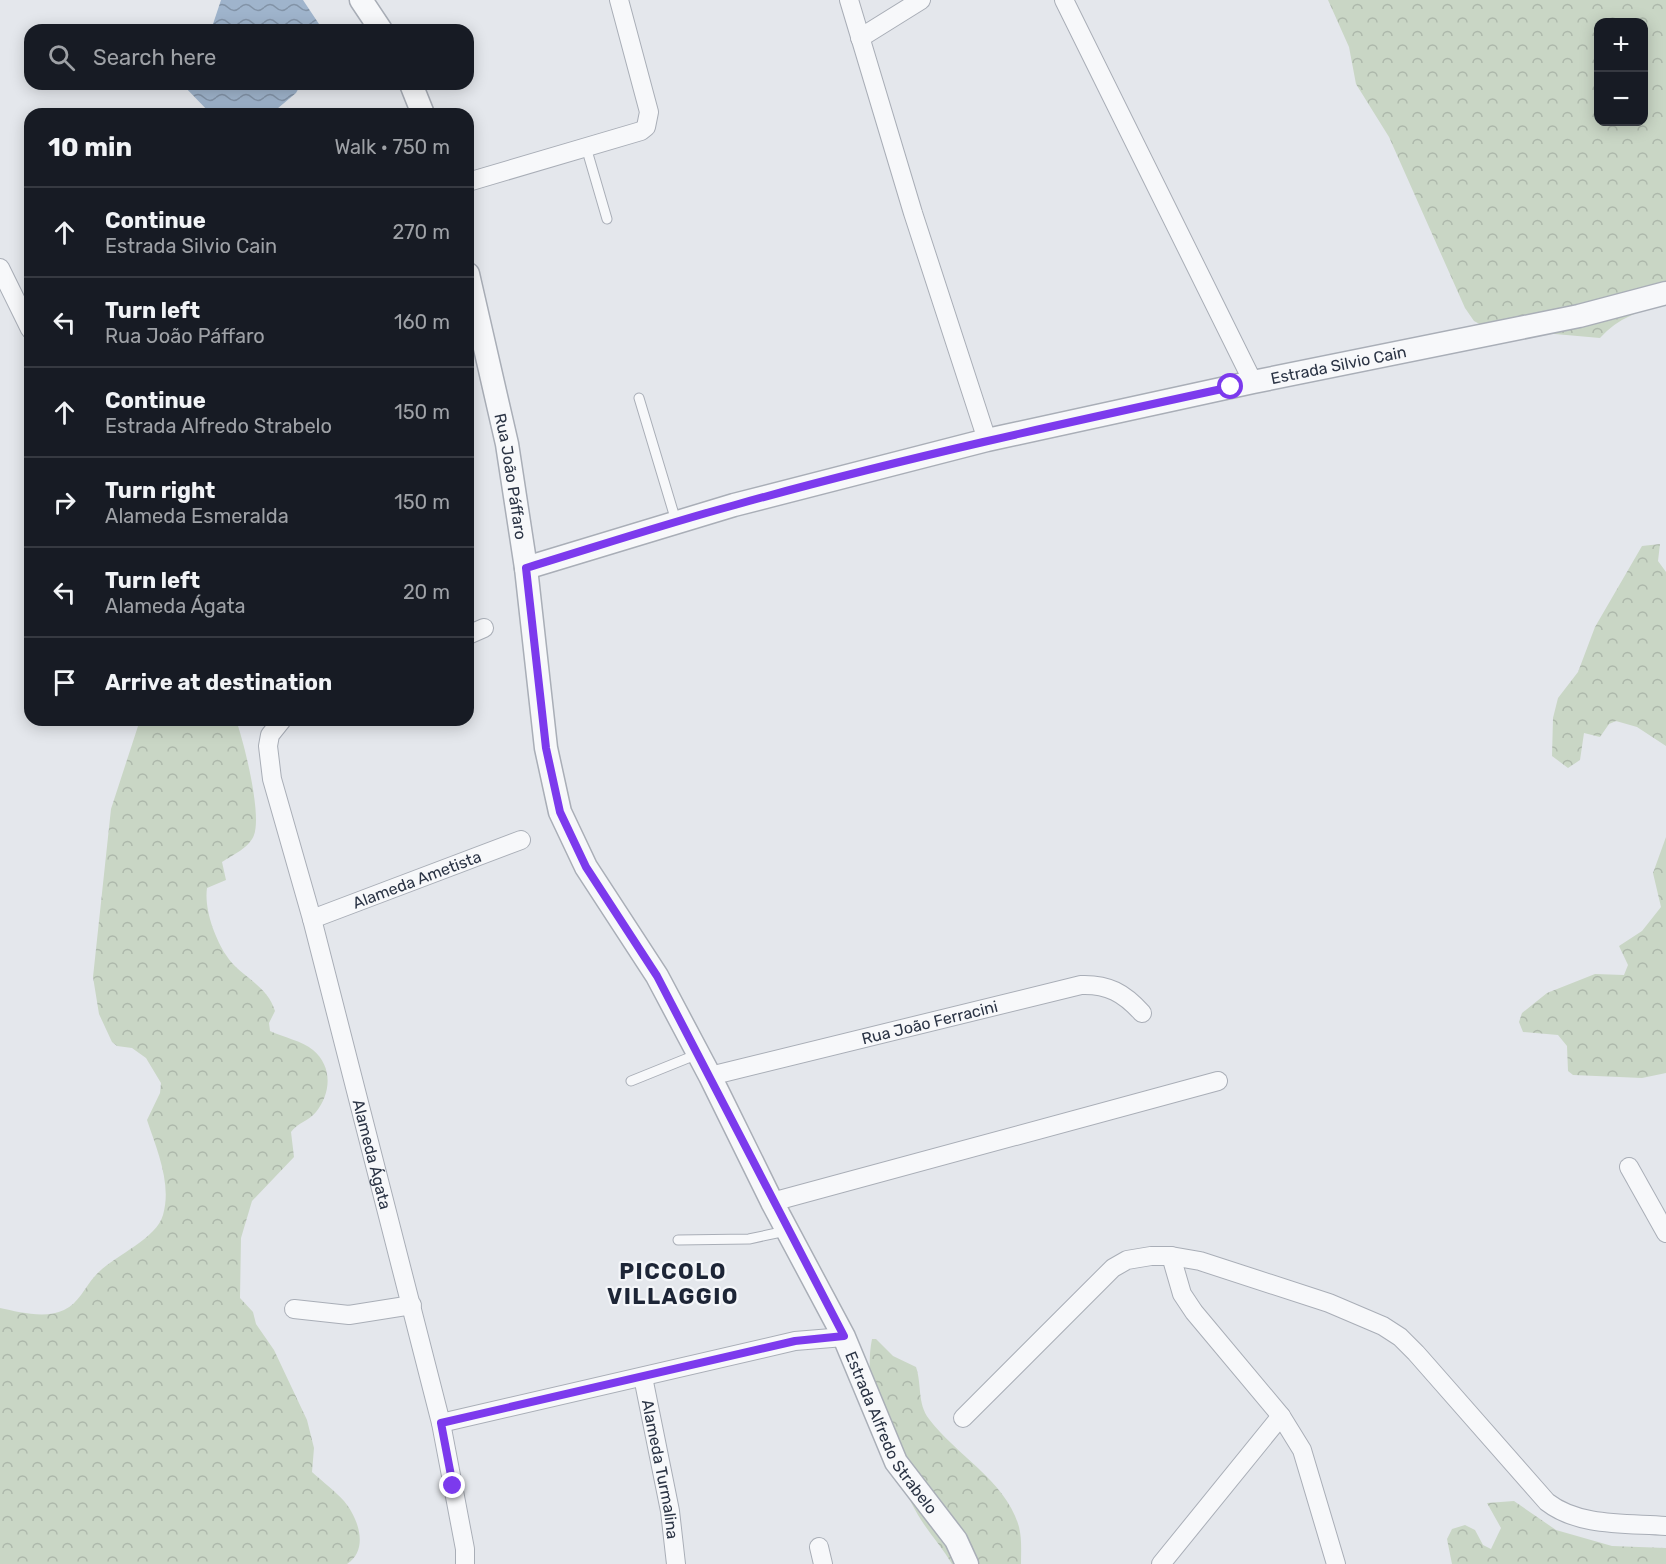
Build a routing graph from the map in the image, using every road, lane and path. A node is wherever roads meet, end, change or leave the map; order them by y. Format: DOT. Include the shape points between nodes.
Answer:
graph roads {
  1 [pos="361,0"];
  2 [pos="618,0"];
  3 [pos="849,0"];
  4 [pos="921,0"];
  5 [pos="1064,0"];
  6 [pos="377,24"];
  7 [pos="860,38"];
  8 [pos="413,90"];
  9 [pos="421,108"];
  10 [pos="586,147"];
  11 [pos="474,180"];
  12 [pos="607,219"];
  13 [pos="0,267"];
  14 [pos="1666,294"];
  15 [pos="474,313"];
  16 [pos="24,317"];
  17 [pos="1253,382"];
  18 [pos="639,398"];
  19 [pos="987,440"];
  20 [pos="676,521"];
  21 [pos="526,568"];
  22 [pos="277,726"];
  23 [pos="521,840"];
  24 [pos="312,919"];
  25 [pos="657,976"];
  26 [pos="1142,1014"];
  27 [pos="698,1054"];
  28 [pos="710,1076"];
  29 [pos="631,1081"];
  30 [pos="1218,1081"];
  31 [pos="1629,1167"];
  32 [pos="772,1202"];
  33 [pos="789,1231"];
  34 [pos="1666,1233"];
  35 [pos="678,1240"];
  36 [pos="1171,1256"];
  37 [pos="412,1305"];
  38 [pos="294,1309"];
  39 [pos="844,1336"];
  40 [pos="643,1377"];
  41 [pos="1281,1416"];
  42 [pos="963,1418"];
  43 [pos="441,1423"];
  44 [pos="1666,1526"];
  45 [pos="465,1564"];
  46 [pos="676,1564"];
  47 [pos="967,1564"];
  48 [pos="1161,1564"];
  49 [pos="1336,1564"];
  1 -- 6 [label="street"];
  2 -- 10 [label="street" via="649,119 641,131"];
  3 -- 7 [label="street"];
  4 -- 7 [label="street"];
  5 -- 17 [label="street"];
  7 -- 19 [label="street"];
  8 -- 9 [label="street"];
  10 -- 11 [label="street"];
  10 -- 12 [label="lane"];
  13 -- 16 [label="street"];
  14 -- 17 [label="street, Estrada Silvio Cain" via="1579,316"];
  15 -- 21 [label="street, Rua João Páffaro" via="507,444"];
  17 -- 19 [label="street, Estrada Silvio Cain"];
  18 -- 20 [label="lane"];
  19 -- 20 [label="street, Estrada Silvio Cain"];
  20 -- 21 [label="street, Estrada Silvio Cain"];
  21 -- 25 [label="street, Rua João Páffaro" via="546,748 560,812 586,867"];
  22 -- 24 [label="street, Alameda Ágata" via="268,746 272,779"];
  23 -- 24 [label="street, Alameda Ametista"];
  24 -- 37 [label="street, Alameda Ágata"];
  25 -- 27 [label="street, Estrada Alfredo Strabelo"];
  26 -- 28 [label="street, Rua João Ferracini" via="1117,991 1098,985 1081,986"];
  27 -- 28 [label="street, Estrada Alfredo Strabelo"];
  27 -- 29 [label="lane"];
  28 -- 32 [label="street, Estrada Alfredo Strabelo"];
  30 -- 32 [label="street"];
  31 -- 34 [label="street"];
  32 -- 33 [label="street, Estrada Alfredo Strabelo"];
  33 -- 35 [label="lane" via="749,1239"];
  33 -- 39 [label="street, Estrada Alfredo Strabelo"];
  36 -- 41 [label="street" via="1182,1294 1194,1312"];
  36 -- 42 [label="street" via="1127,1260 1113,1268"];
  36 -- 44 [label="street" via="1200,1261 1329,1303 1383,1326 1416,1353 1560,1512 1572,1517"];
  37 -- 38 [label="street" via="348,1315"];
  37 -- 43 [label="street, Alameda Ágata"];
  39 -- 40 [label="street" via="795,1341"];
  39 -- 47 [label="street, Estrada Alfredo Strabelo" via="896,1462 956,1540"];
  40 -- 43 [label="street"];
  40 -- 46 [label="street, Alameda Turmalina" via="670,1511"];
  41 -- 48 [label="street"];
  41 -- 49 [label="street" via="1302,1450"];
  43 -- 45 [label="street, Alameda Ágata"];
}
